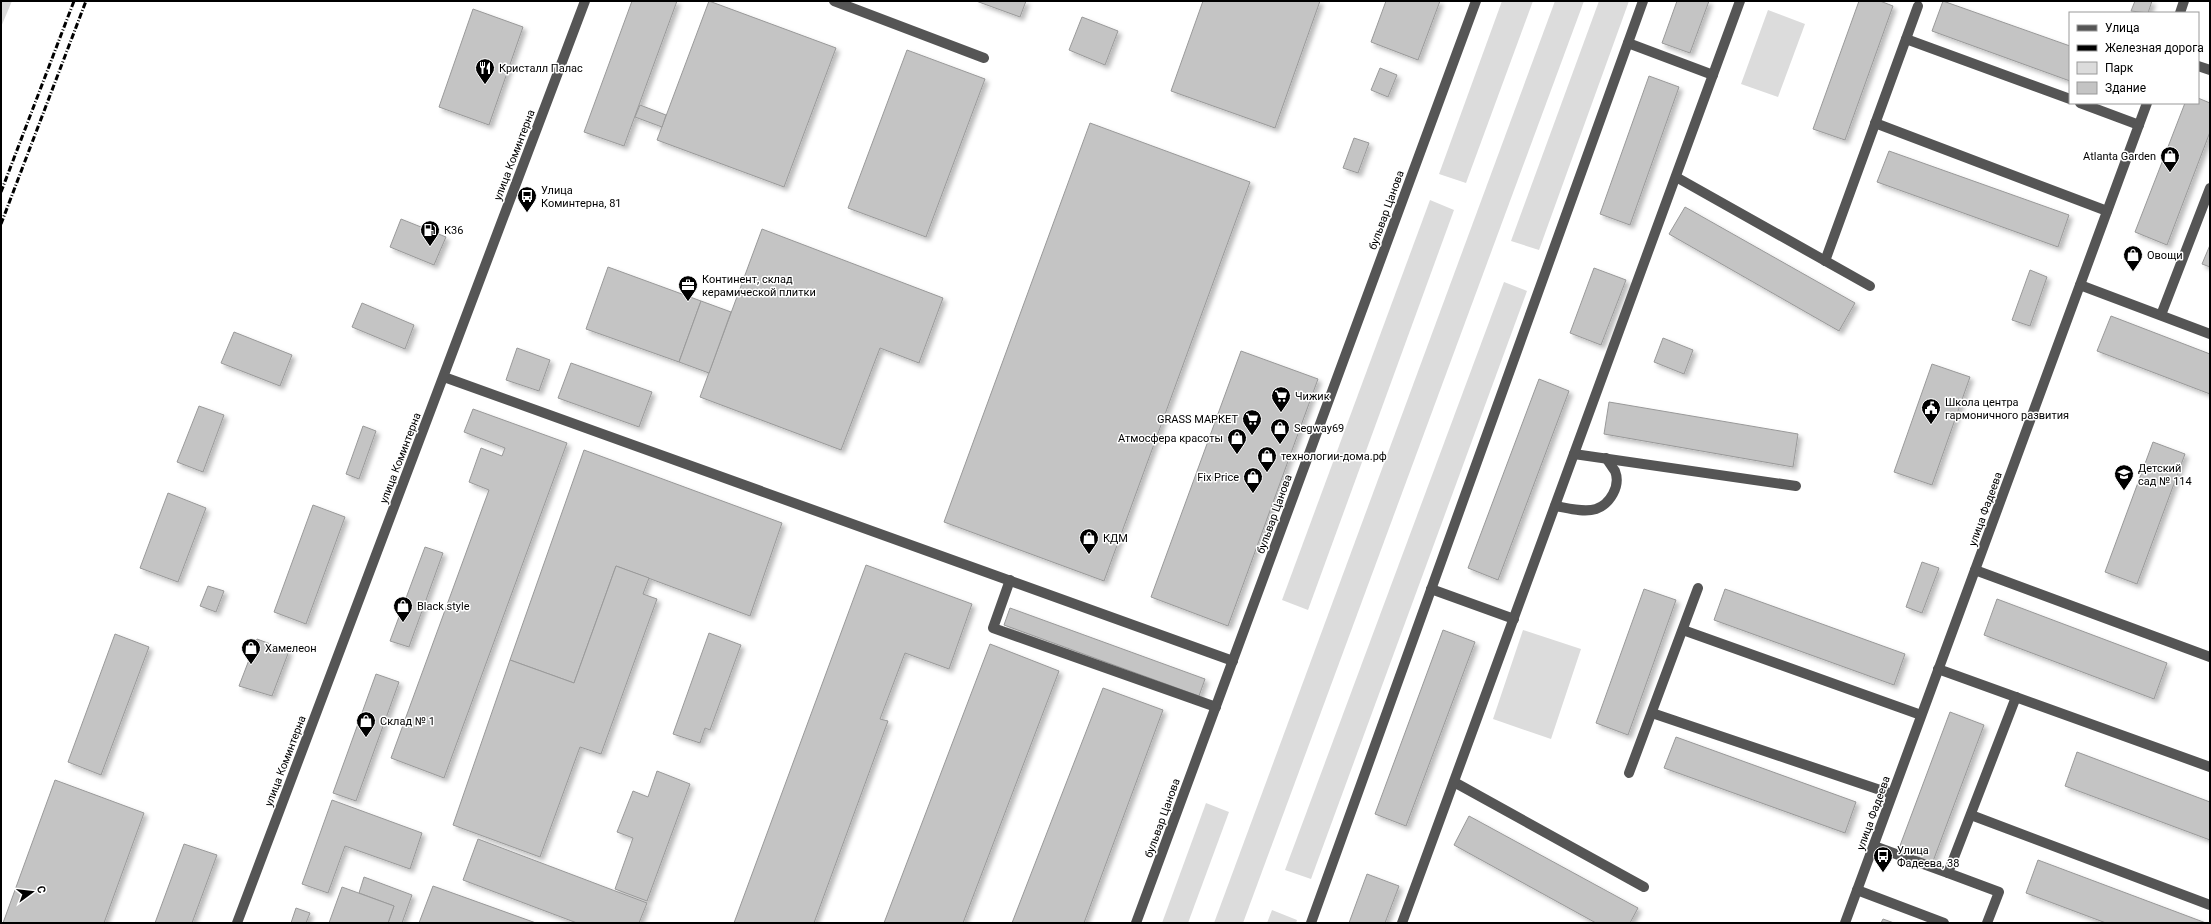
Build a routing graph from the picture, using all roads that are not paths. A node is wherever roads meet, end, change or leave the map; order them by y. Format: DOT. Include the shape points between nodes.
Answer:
graph roads {
  1 [pos="585,1"];
  2 [pos="834,1"];
  3 [pos="1476,1"];
  4 [pos="1643,1"];
  5 [pos="1740,1"];
  6 [pos="2184,1"];
  7 [pos="1918,6"];
  8 [pos="2180,12"];
  9 [pos="1906,39"];
  10 [pos="1628,43"];
  11 [pos="984,58"];
  12 [pos="2199,66"];
  13 [pos="2210,70"];
  14 [pos="1713,75"];
  15 [pos="2069,99"];
  16 [pos="2083,104"];
  17 [pos="2147,104"];
  18 [pos="1875,123"];
  19 [pos="2139,125"];
  20 [pos="1676,177"];
  21 [pos="2210,188"];
  22 [pos="2207,205"];
  23 [pos="2107,211"];
  24 [pos="1825,261"];
  25 [pos="1870,286"];
  26 [pos="2080,286"];
  27 [pos="2161,315"];
  28 [pos="2210,334"];
  29 [pos="444,378"];
  30 [pos="1574,454"];
  31 [pos="1606,458"];
  32 [pos="1796,486"];
  33 [pos="1555,506"];
  34 [pos="1975,570"];
  35 [pos="1010,580"];
  36 [pos="1698,588"];
  37 [pos="1431,589"];
  38 [pos="1514,619"];
  39 [pos="1683,630"];
  40 [pos="2210,657"];
  41 [pos="1233,661"];
  42 [pos="1938,669"];
  43 [pos="2016,697"];
  44 [pos="1216,707"];
  45 [pos="1652,713"];
  46 [pos="1922,716"];
  47 [pos="2210,767"];
  48 [pos="1629,773"];
  49 [pos="1454,782"];
  50 [pos="1892,794"];
  51 [pos="1971,815"];
  52 [pos="1874,846"];
  53 [pos="1948,873"];
  54 [pos="1644,887"];
  55 [pos="1857,890"];
  56 [pos="2210,905"];
  57 [pos="237,923"];
  58 [pos="1136,923"];
  59 [pos="1311,923"];
  60 [pos="1402,923"];
  61 [pos="1845,923"];
  62 [pos="1944,923"];
  63 [pos="1987,923"];
  1 -- 29 [label="street, улица Коминтерна"];
  2 -- 11 [label="street"];
  3 -- 41 [label="street, бульвар Цанова"];
  4 -- 10 [label="street"];
  5 -- 14 [label="street"];
  6 -- 8 [label="street"];
  7 -- 9 [label="street"];
  9 -- 15 [label="street"];
  9 -- 18 [label="street"];
  10 -- 14 [label="street"];
  10 -- 37 [label="street"];
  12 -- 13 [label="street"];
  14 -- 20 [label="street"];
  16 -- 19 [label="street"];
  17 -- 19 [label="street, улица Фадеева"];
  18 -- 23 [label="street"];
  18 -- 24 [label="street"];
  19 -- 23 [label="street, улица Фадеева"];
  20 -- 24 [label="street"];
  20 -- 30 [label="street"];
  21 -- 22 [label="street"];
  22 -- 27 [label="street"];
  23 -- 26 [label="street, улица Фадеева"];
  24 -- 25 [label="street"];
  26 -- 27 [label="street"];
  26 -- 34 [label="street, улица Фадеева"];
  27 -- 28 [label="street"];
  29 -- 35 [label="street"];
  29 -- 57 [label="street, улица Коминтерна"];
  30 -- 31 [label="street"];
  30 -- 33 [label="street"];
  31 -- 32 [label="street"];
  31 -- 33 [label="street" via="1615,472 1616,480 1616,488 1609,500 1596,509 1580,510"];
  33 -- 38 [label="street"];
  34 -- 40 [label="street"];
  34 -- 42 [label="street, улица Фадеева"];
  35 -- 41 [label="street"];
  35 -- 44 [label="street" via="993,628"];
  36 -- 39 [label="street"];
  37 -- 38 [label="street"];
  37 -- 59 [label="street"];
  38 -- 49 [label="street"];
  39 -- 45 [label="street"];
  39 -- 46 [label="street"];
  41 -- 44 [label="street, бульвар Цанова"];
  42 -- 43 [label="street"];
  42 -- 46 [label="street, улица Фадеева"];
  43 -- 47 [label="street"];
  43 -- 51 [label="street"];
  44 -- 58 [label="street, бульвар Цанова"];
  45 -- 48 [label="street"];
  45 -- 50 [label="street"];
  46 -- 50 [label="street, улица Фадеева"];
  49 -- 54 [label="street"];
  49 -- 60 [label="street"];
  50 -- 52 [label="street, улица Фадеева"];
  51 -- 53 [label="street"];
  51 -- 56 [label="street"];
  52 -- 53 [label="street"];
  52 -- 55 [label="street, улица Фадеева"];
  53 -- 63 [label="street" via="1999,892"];
  55 -- 61 [label="street, улица Фадеева"];
  55 -- 62 [label="street"];
}
